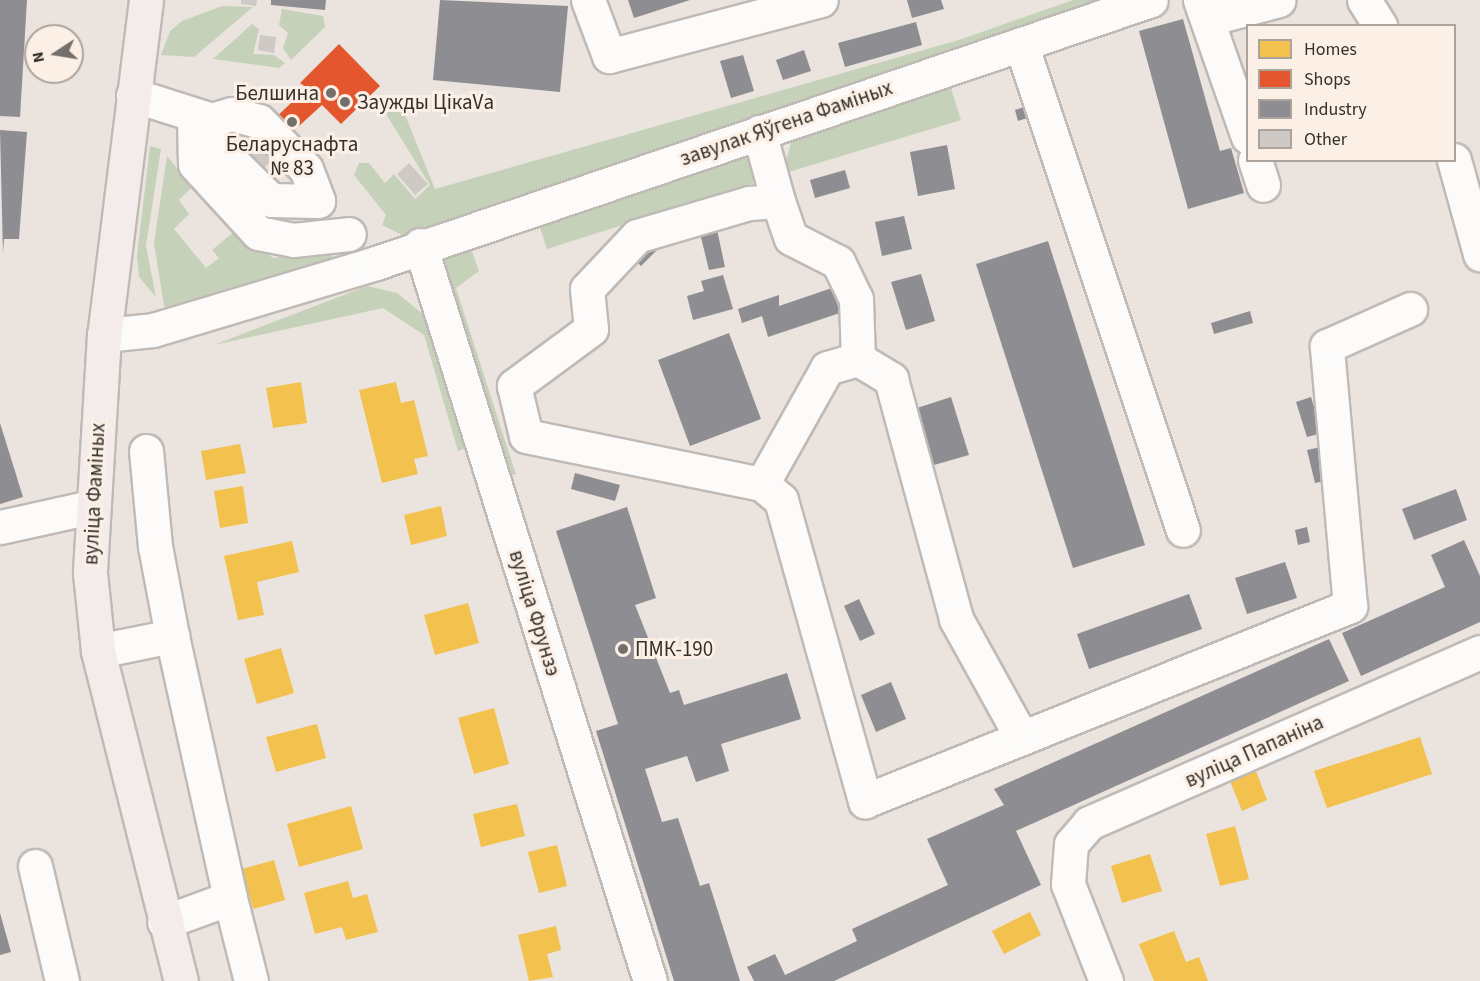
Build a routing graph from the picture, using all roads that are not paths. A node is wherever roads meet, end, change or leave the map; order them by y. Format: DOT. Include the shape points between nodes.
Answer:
graph roads {
  1 [pos="146,0"];
  2 [pos="588,0"];
  3 [pos="821,0"];
  4 [pos="1151,0"];
  5 [pos="1280,0"];
  6 [pos="1364,0"];
  7 [pos="1204,10"];
  8 [pos="1379,24"];
  9 [pos="1021,44"];
  10 [pos="133,95"];
  11 [pos="202,118"];
  12 [pos="249,130"];
  13 [pos="1246,131"];
  14 [pos="759,132"];
  15 [pos="276,156"];
  16 [pos="1456,162"];
  17 [pos="318,201"];
  18 [pos="778,201"];
  19 [pos="349,234"];
  20 [pos="420,245"];
  21 [pos="1480,254"];
  22 [pos="376,263"];
  23 [pos="1410,309"];
  24 [pos="104,335"];
  25 [pos="858,359"];
  26 [pos="146,451"];
  27 [pos="762,484"];
  28 [pos="90,507"];
  29 [pos="0,527"];
  30 [pos="1184,530"];
  31 [pos="172,636"];
  32 [pos="98,651"];
  33 [pos="1480,652"];
  34 [pos="1022,738"];
  35 [pos="35,866"];
  36 [pos="230,898"];
  37 [pos="164,922"];
  38 [pos="63,981"];
  39 [pos="181,981"];
  40 [pos="251,981"];
  41 [pos="650,981"];
  42 [pos="1106,981"];
  1 -- 10 [label="main road, вуліца Фаміных"];
  2 -- 3 [label="street" via="609,56"];
  4 -- 9 [label="street, завулак Яўгена Фаміных"];
  5 -- 7 [label="street"];
  6 -- 8 [label="street"];
  7 -- 13 [label="street"];
  9 -- 14 [label="street, завулак Яўгена Фаміных"];
  9 -- 30 [label="street"];
  10 -- 11 [label="street"];
  10 -- 24 [label="main road, вуліца Фаміных"];
  11 -- 12 [label="street"];
  11 -- 17 [label="street" via="277,186"];
  11 -- 19 [label="street" via="195,164 258,232 293,240"];
  14 -- 18 [label="street"];
  14 -- 20 [label="street, завулак Яўгена Фаміных"];
  15 -- 17 [label="street"];
  16 -- 21 [label="street"];
  17 -- 19 [label="street"];
  18 -- 25 [label="street" via="791,238 837,262 847,280 856,299"];
  18 -- 27 [label="street" via="749,202 637,236 587,289 591,329 514,386 526,436"];
  19 -- 22 [label="street"];
  20 -- 22 [label="street, завулак Яўгена Фаміных"];
  20 -- 41 [label="street, вуліца Фрунзэ"];
  22 -- 24 [label="street, завулак Яўгена Фаміных" via="153,330"];
  23 -- 34 [label="street" via="1327,346 1350,606"];
  24 -- 28 [label="main road, вуліца Фаміных"];
  25 -- 27 [label="street" via="827,368"];
  25 -- 34 [label="street" via="891,379 956,619"];
  26 -- 31 [label="street" via="154,546"];
  27 -- 34 [label="street" via="781,500 865,801"];
  28 -- 29 [label="street"];
  28 -- 32 [label="main road, вуліца Фаміных"];
  31 -- 32 [label="street"];
  31 -- 36 [label="street"];
  32 -- 37 [label="main road, вуліца Фаміных"];
  33 -- 42 [label="street, вуліца Папаніна" via="1089,824 1071,844 1068,884"];
  35 -- 38 [label="street"];
  36 -- 37 [label="street"];
  36 -- 40 [label="street"];
  37 -- 39 [label="main road, вуліца Фаміных"];
}
